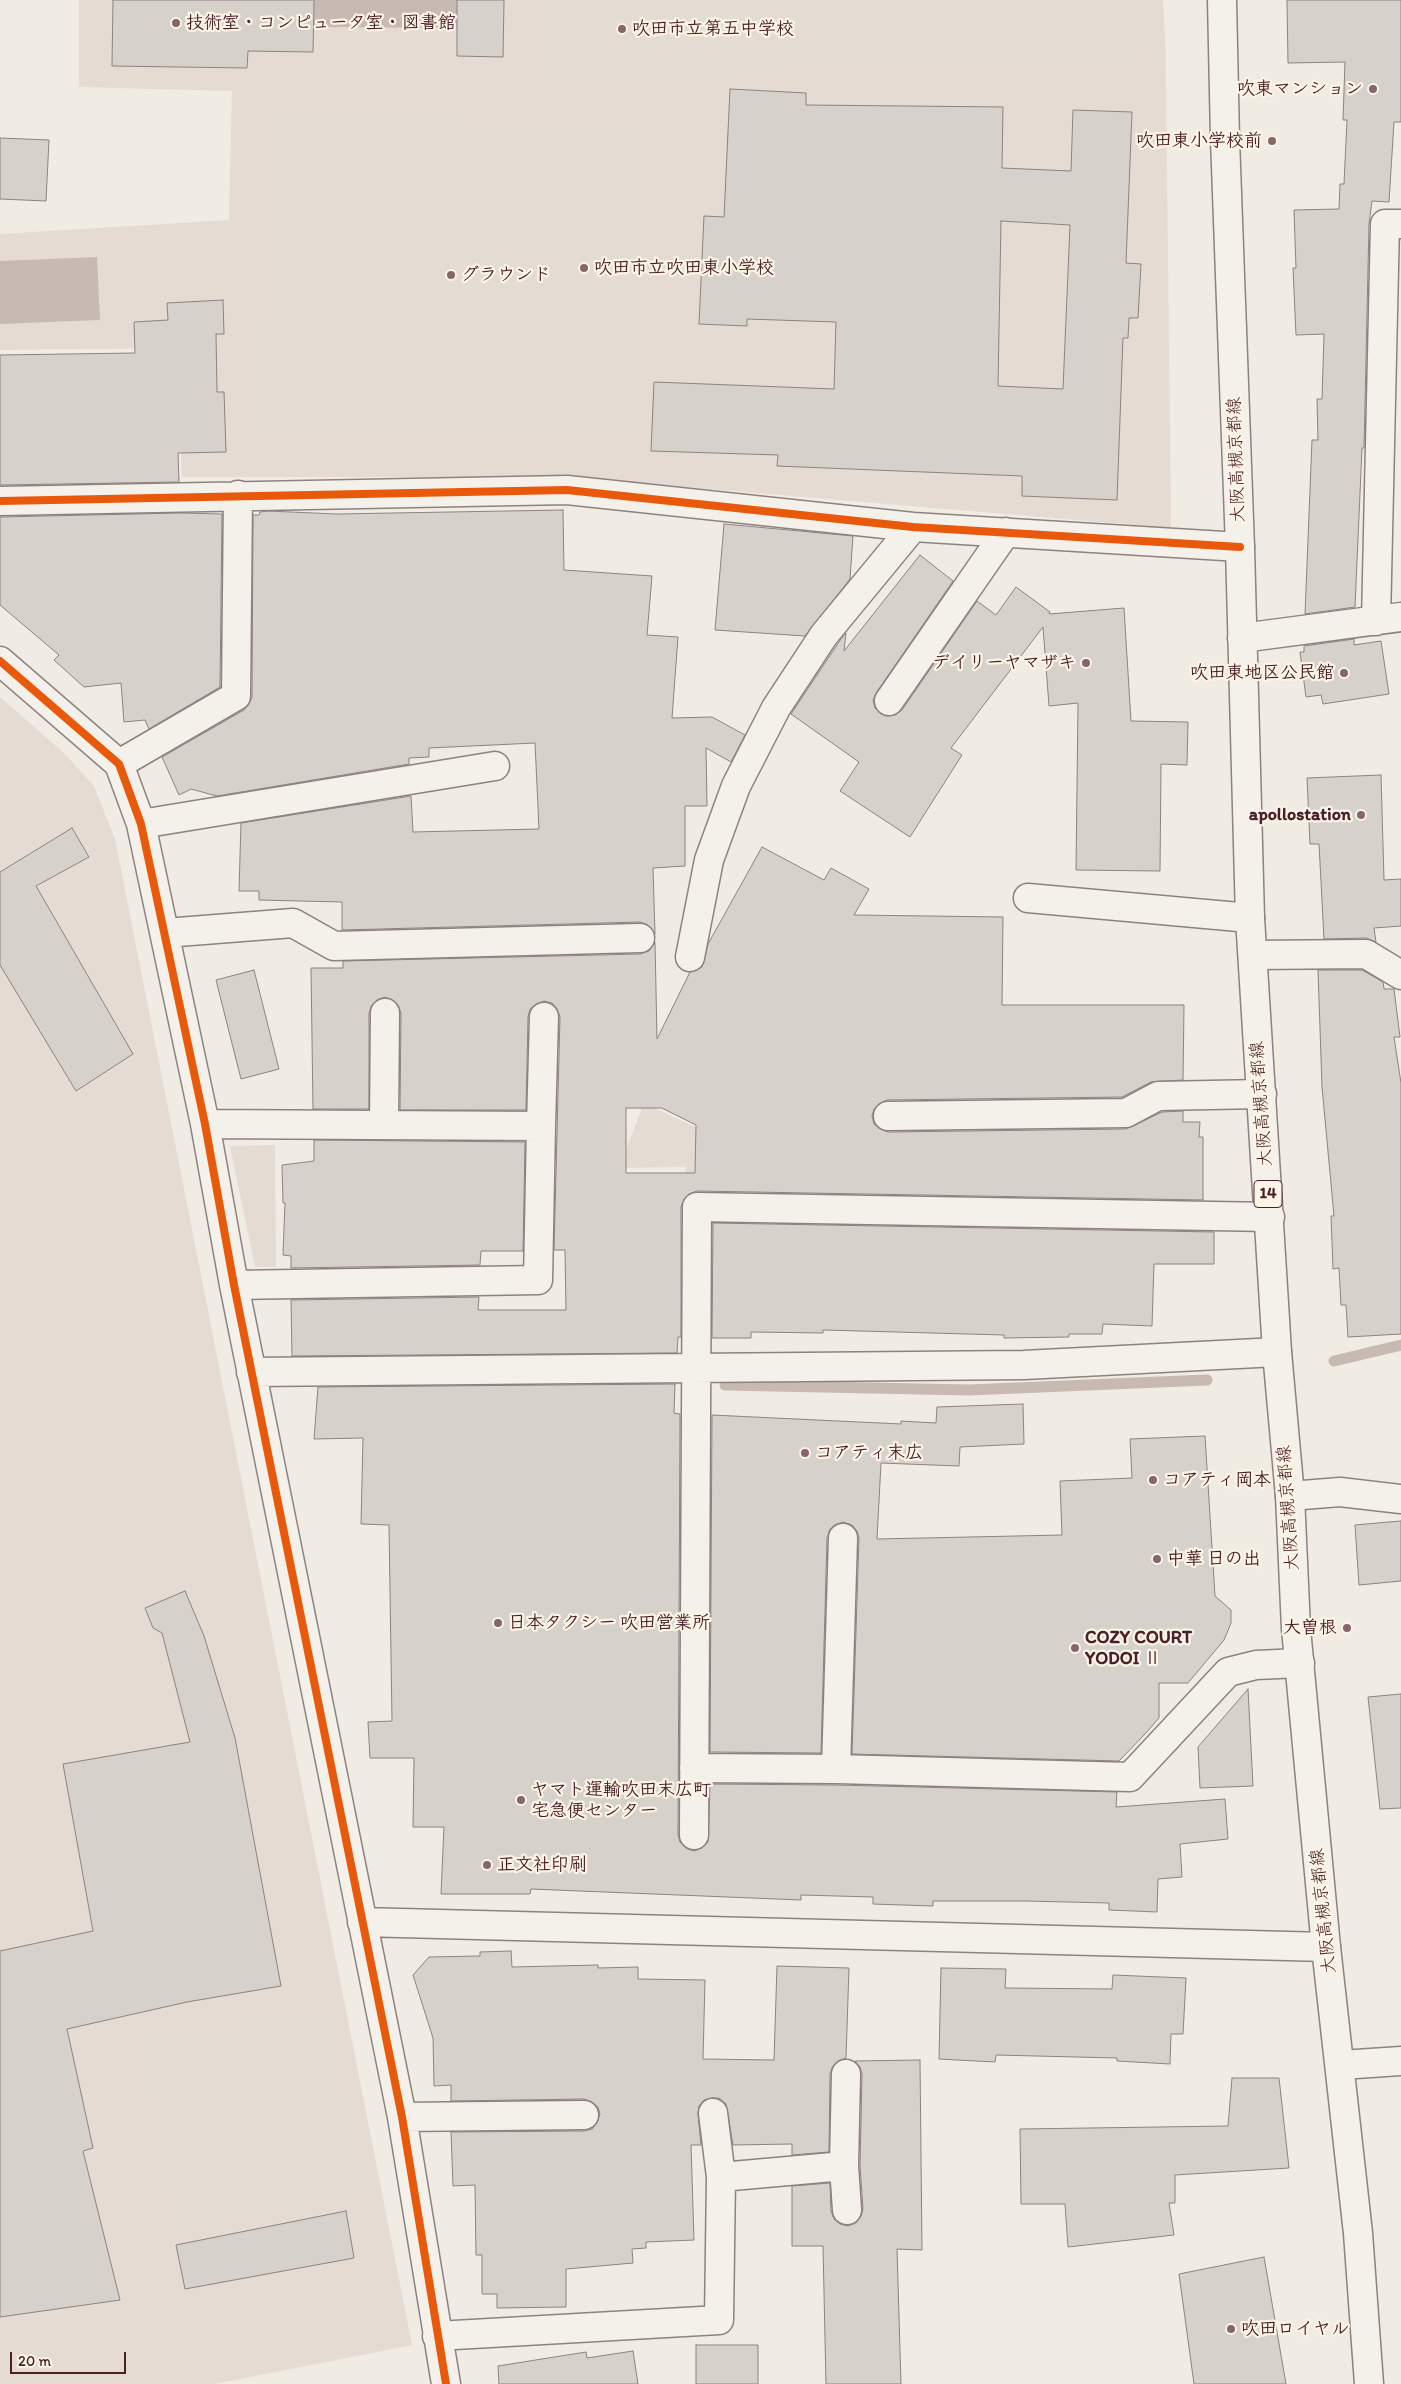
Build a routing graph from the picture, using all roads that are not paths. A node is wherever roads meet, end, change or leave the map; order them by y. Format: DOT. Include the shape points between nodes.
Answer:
graph roads {
  1 [pos="1222,0"];
  2 [pos="1401,224"];
  3 [pos="238,495"];
  4 [pos="0,501"];
  5 [pos="913,527"];
  6 [pos="1006,532"];
  7 [pos="1240,547"];
  8 [pos="1388,619"];
  9 [pos="1242,638"];
  10 [pos="0,661"];
  11 [pos="889,701"];
  12 [pos="119,764"];
  13 [pos="495,766"];
  14 [pos="141,824"];
  15 [pos="1028,898"];
  16 [pos="1250,918"];
  17 [pos="165,933"];
  18 [pos="640,938"];
  19 [pos="1253,955"];
  20 [pos="690,957"];
  21 [pos="1401,975"];
  22 [pos="385,1013"];
  23 [pos="544,1017"];
  24 [pos="1262,1094"];
  25 [pos="888,1116"];
  26 [pos="205,1124"];
  27 [pos="384,1125"];
  28 [pos="541,1126"];
  29 [pos="1270,1217"];
  30 [pos="234,1285"];
  31 [pos="1277,1352"];
  32 [pos="696,1368"];
  33 [pos="251,1372"];
  34 [pos="1290,1496"];
  35 [pos="1401,1499"];
  36 [pos="843,1538"];
  37 [pos="1300,1663"];
  38 [pos="694,1768"];
  39 [pos="836,1769"];
  40 [pos="694,1835"];
  41 [pos="362,1922"];
  42 [pos="1326,1947"];
  43 [pos="1401,2061"];
  44 [pos="1341,2065"];
  45 [pos="846,2074"];
  46 [pos="713,2113"];
  47 [pos="584,2115"];
  48 [pos="402,2117"];
  49 [pos="844,2166"];
  50 [pos="721,2177"];
  51 [pos="846,2210"];
  52 [pos="437,2336"];
  53 [pos="446,2384"];
  54 [pos="1369,2384"];
  1 -- 7 [label="street, 大阪高槻京都線 / 14"];
  2 -- 8 [label="street" via="1386,224"];
  3 -- 4 [label="street"];
  3 -- 5 [label="street" via="567,490"];
  3 -- 12 [label="street" via="236,696"];
  5 -- 6 [label="street"];
  5 -- 20 [label="street" via="824,635 776,708 736,786 709,860"];
  6 -- 7 [label="street"];
  6 -- 11 [label="street"];
  7 -- 9 [label="street, 大阪高槻京都線 / 14"];
  8 -- 9 [label="street"];
  9 -- 16 [label="street, 大阪高槻京都線 / 14"];
  10 -- 12 [label="street"];
  12 -- 14 [label="street"];
  13 -- 14 [label="street"];
  14 -- 17 [label="street"];
  15 -- 16 [label="street"];
  16 -- 19 [label="street, 大阪高槻京都線 / 14"];
  17 -- 18 [label="street" via="293,922 334,946"];
  17 -- 26 [label="street"];
  19 -- 21 [label="street" via="1366,954"];
  19 -- 24 [label="street, 大阪高槻京都線 / 14"];
  22 -- 27 [label="street"];
  23 -- 28 [label="street"];
  24 -- 25 [label="street" via="1158,1096 1126,1113"];
  24 -- 29 [label="street, 大阪高槻京都線 / 14"];
  26 -- 27 [label="street"];
  26 -- 30 [label="street"];
  27 -- 28 [label="street"];
  28 -- 30 [label="street" via="538,1280"];
  29 -- 31 [label="street, 大阪高槻京都線 / 14"];
  29 -- 32 [label="street" via="697,1207"];
  30 -- 33 [label="street"];
  31 -- 32 [label="street" via="1024,1365"];
  31 -- 34 [label="street, 大阪高槻京都線 / 14"];
  32 -- 33 [label="street"];
  32 -- 38 [label="street"];
  33 -- 41 [label="street"];
  34 -- 35 [label="street" via="1340,1492"];
  34 -- 37 [label="street, 大阪高槻京都線 / 14"];
  36 -- 39 [label="street"];
  37 -- 39 [label="street" via="1228,1672 1130,1777"];
  37 -- 42 [label="street, 大阪高槻京都線 / 14"];
  38 -- 39 [label="street"];
  38 -- 40 [label="street"];
  41 -- 42 [label="street"];
  41 -- 48 [label="street"];
  42 -- 44 [label="street, 大阪高槻京都線 / 14"];
  43 -- 44 [label="street"];
  44 -- 54 [label="street, 大阪高槻京都線 / 14"];
  45 -- 49 [label="street"];
  46 -- 50 [label="street"];
  47 -- 48 [label="street"];
  48 -- 52 [label="street"];
  49 -- 50 [label="street"];
  49 -- 51 [label="street"];
  50 -- 52 [label="street" via="719,2320"];
  52 -- 53 [label="street"];
}
